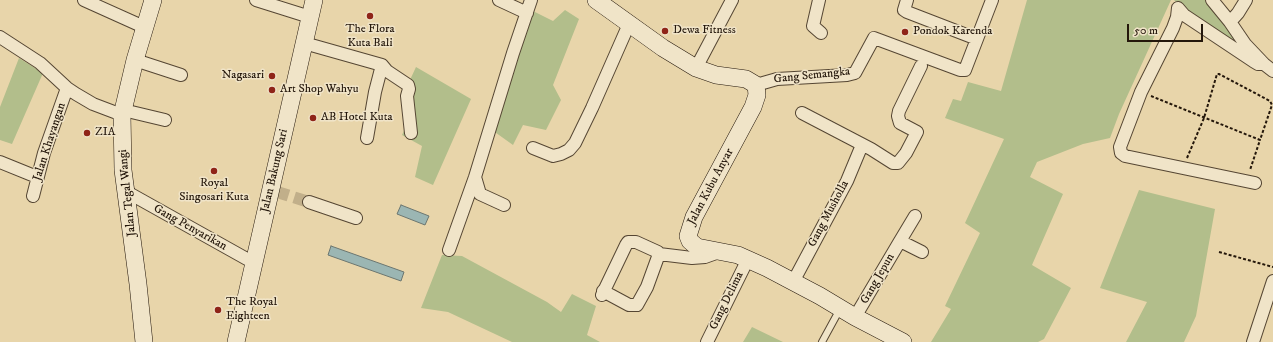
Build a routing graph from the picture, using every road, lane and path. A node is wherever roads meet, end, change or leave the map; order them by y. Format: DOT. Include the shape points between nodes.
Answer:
graph roads {
  1 [pos="84,0"];
  2 [pos="153,0"];
  3 [pos="256,0"];
  4 [pos="314,0"];
  5 [pos="499,0"];
  6 [pos="531,0"];
  7 [pos="596,0"];
  8 [pos="732,0"];
  9 [pos="819,0"];
  10 [pos="907,0"];
  11 [pos="992,0"];
  12 [pos="1212,0"];
  13 [pos="1246,0"];
  14 [pos="1178,3"];
  15 [pos="526,13"];
  16 [pos="310,18"];
  17 [pos="1230,22"];
  18 [pos="629,24"];
  19 [pos="144,27"];
  20 [pos="821,33"];
  21 [pos="0,37"];
  22 [pos="978,39"];
  23 [pos="304,43"];
  24 [pos="135,60"];
  25 [pos="382,65"];
  26 [pos="921,66"];
  27 [pos="696,68"];
  28 [pos="1269,68"];
  29 [pos="181,75"];
  30 [pos="756,85"];
  31 [pos="67,88"];
  32 [pos="1142,92"];
  33 [pos="123,113"];
  34 [pos="802,113"];
  35 [pos="1204,118"];
  36 [pos="165,120"];
  37 [pos="411,133"];
  38 [pos="367,138"];
  39 [pos="1260,140"];
  40 [pos="862,145"];
  41 [pos="533,148"];
  42 [pos="0,162"];
  43 [pos="1183,168"];
  44 [pos="37,177"];
  45 [pos="475,177"];
  46 [pos="1251,182"];
  47 [pos="127,192"];
  48 [pos="33,196"];
  49 [pos="309,202"];
  50 [pos="504,205"];
  51 [pos="915,216"];
  52 [pos="356,218"];
  53 [pos="900,241"];
  54 [pos="448,250"];
  55 [pos="720,251"];
  56 [pos="922,252"];
  57 [pos="1219,252"];
  58 [pos="659,254"];
  59 [pos="748,259"];
  60 [pos="254,263"];
  61 [pos="1273,267"];
  62 [pos="1273,281"];
  63 [pos="793,282"];
  64 [pos="841,308"];
  65 [pos="856,317"];
  66 [pos="144,342"];
  67 [pos="236,342"];
  68 [pos="707,342"];
  69 [pos="822,342"];
  70 [pos="901,342"];
  71 [pos="1253,342"];
  1 -- 19 [label="street"];
  2 -- 19 [label="main road, Jalan Tegal Wangi"];
  3 -- 16 [label="street"];
  4 -- 16 [label="main road, Jalan Bakung Sari"];
  5 -- 15 [label="street"];
  6 -- 15 [label="street"];
  7 -- 18 [label="main road"];
  8 -- 27 [label="street"];
  9 -- 20 [label="street" via="813,23 814,28"];
  10 -- 22 [label="street" via="904,10"];
  11 -- 22 [label="street"];
  12 -- 17 [label="street"];
  13 -- 17 [label="street"];
  14 -- 28 [label="street" via="1184,14 1253,61"];
  14 -- 32 [label="street" via="1173,28"];
  15 -- 45 [label="street"];
  16 -- 23 [label="main road, Jalan Bakung Sari"];
  17 -- 28 [label="street" via="1245,44"];
  18 -- 27 [label="main road"];
  18 -- 41 [label="street" via="575,143 569,150 553,156"];
  19 -- 24 [label="main road, Jalan Tegal Wangi"];
  21 -- 31 [label="street" via="40,63"];
  22 -- 30 [label="street, Gang Semangka" via="964,71 874,38 855,73 777,80"];
  23 -- 25 [label="street"];
  23 -- 60 [label="main road, Jalan Bakung Sari" via="274,191"];
  24 -- 29 [label="street"];
  24 -- 33 [label="main road, Jalan Tegal Wangi"];
  25 -- 37 [label="street" via="408,86"];
  25 -- 38 [label="street"];
  26 -- 40 [label="street" via="899,111 900,123 917,132 901,160 893,163"];
  27 -- 30 [label="main road" via="716,75 746,79"];
  30 -- 55 [label="main road, Jalan Kubu Anyar" via="757,94 748,118 694,217 688,236 697,247"];
  31 -- 33 [label="street" via="93,104"];
  31 -- 44 [label="street, Jalan Khayangan"];
  32 -- 35 [label="path"];
  32 -- 43 [label="street" via="1121,144 1121,153"];
  33 -- 36 [label="street"];
  33 -- 47 [label="main road, Jalan Tegal Wangi" via="123,170"];
  34 -- 40 [label="street"];
  35 -- 39 [label="path"];
  35 -- 39 [label="path" via="1217,74 1221,74 1270,101 1272,105"];
  35 -- 43 [label="path"];
  39 -- 46 [label="path"];
  40 -- 63 [label="street, Gang Musholla" via="847,181"];
  42 -- 44 [label="street"];
  43 -- 46 [label="street"];
  44 -- 48 [label="street, Jalan Khayangan"];
  45 -- 50 [label="street" via="480,194"];
  45 -- 54 [label="street"];
  47 -- 60 [label="street, Gang Penyarikan"];
  47 -- 66 [label="main road, Jalan Tegal Wangi"];
  49 -- 52 [label="street"];
  51 -- 53 [label="street, Gang Jepun"];
  53 -- 56 [label="street, Gang Jepun"];
  53 -- 65 [label="street, Gang Jepun"];
  55 -- 58 [label="street" via="700,258"];
  55 -- 59 [label="main road, Jalan Kubu Anyar"];
  57 -- 61 [label="path"];
  58 -- 58 [label="street" via="636,242 628,242 602,293 629,305 637,305 647,287"];
  59 -- 63 [label="main road, Jalan Kubu Anyar"];
  59 -- 68 [label="street, Gang Delima"];
  60 -- 67 [label="main road, Jalan Bakung Sari"];
  62 -- 71 [label="street"];
  63 -- 64 [label="main road, Jalan Kubu Anyar"];
  64 -- 65 [label="main road, Jalan Kubu Anyar"];
  64 -- 69 [label="lane"];
  65 -- 70 [label="main road, Jalan Kubu Anyar"];
}
